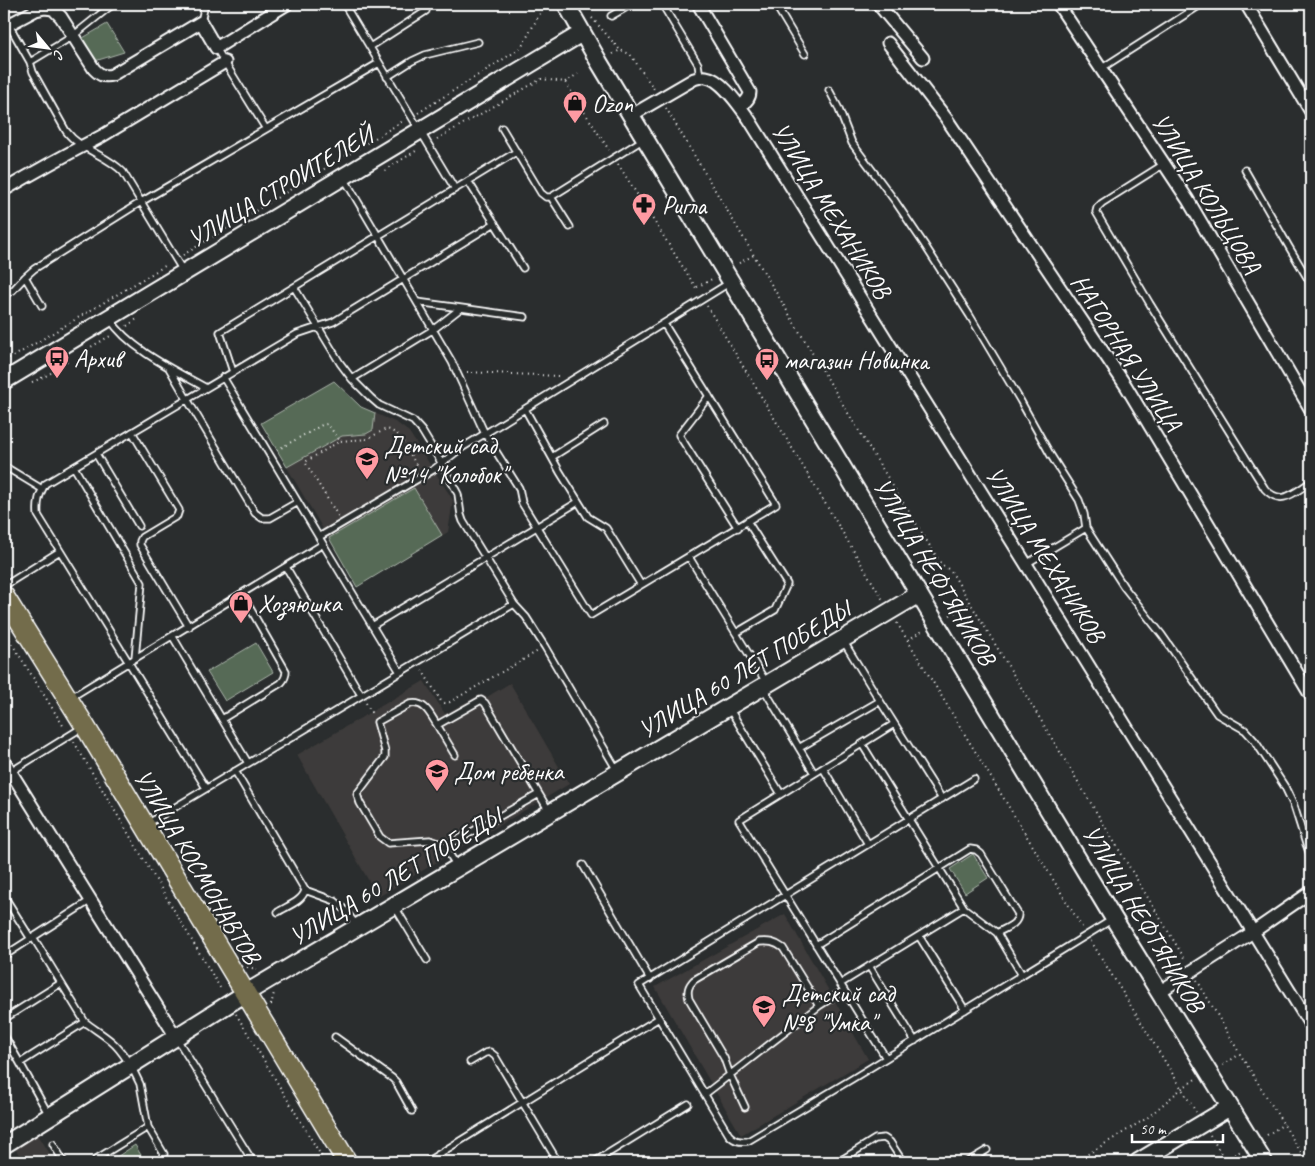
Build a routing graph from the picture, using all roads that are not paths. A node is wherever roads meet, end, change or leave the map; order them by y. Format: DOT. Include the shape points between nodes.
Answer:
graph roads {
  1 [pos="91,4"];
  2 [pos="114,4"];
  3 [pos="205,4"];
  4 [pos="287,4"];
  5 [pos="344,4"];
  6 [pos="566,4"];
  7 [pos="632,4"];
  8 [pos="662,4"];
  9 [pos="698,4"];
  10 [pos="775,4"];
  11 [pos="878,4"];
  12 [pos="1058,4"];
  13 [pos="1202,4"];
  14 [pos="1246,4"];
  15 [pos="108,8"];
  16 [pos="426,11"];
  17 [pos="611,16"];
  18 [pos="201,22"];
  19 [pos="6,26"];
  20 [pos="582,33"];
  21 [pos="74,36"];
  22 [pos="478,42"];
  23 [pos="888,44"];
  24 [pos="370,47"];
  25 [pos="216,48"];
  26 [pos="805,54"];
  27 [pos="923,58"];
  28 [pos="30,62"];
  29 [pos="225,62"];
  30 [pos="379,63"];
  31 [pos="1102,68"];
  32 [pos="387,76"];
  33 [pos="700,77"];
  34 [pos="829,90"];
  35 [pos="740,107"];
  36 [pos="1311,112"];
  37 [pos="632,115"];
  38 [pos="502,128"];
  39 [pos="266,129"];
  40 [pos="424,138"];
  41 [pos="646,138"];
  42 [pos="81,146"];
  43 [pos="516,152"];
  44 [pos="1164,164"];
  45 [pos="1245,170"];
  46 [pos="343,178"];
  47 [pos="468,181"];
  48 [pos="455,189"];
  49 [pos="4,190"];
  50 [pos="551,197"];
  51 [pos="141,202"];
  52 [pos="495,223"];
  53 [pos="570,227"];
  54 [pos="378,236"];
  55 [pos="180,266"];
  56 [pos="523,268"];
  57 [pos="26,277"];
  58 [pos="404,279"];
  59 [pos="732,282"];
  60 [pos="1311,284"];
  61 [pos="294,287"];
  62 [pos="4,295"];
  63 [pos="417,302"];
  64 [pos="42,306"];
  65 [pos="461,308"];
  66 [pos="526,317"];
  67 [pos="109,318"];
  68 [pos="664,324"];
  69 [pos="319,327"];
  70 [pos="434,329"];
  71 [pos="169,368"];
  72 [pos="233,372"];
  73 [pos="224,377"];
  74 [pos="352,379"];
  75 [pos="4,381"];
  76 [pos="206,388"];
  77 [pos="709,396"];
  78 [pos="186,400"];
  79 [pos="525,409"];
  80 [pos="1311,410"];
  81 [pos="604,424"];
  82 [pos="132,432"];
  83 [pos="485,434"];
  84 [pos="96,454"];
  85 [pos="552,457"];
  86 [pos="442,464"];
  87 [pos="4,466"];
  88 [pos="74,467"];
  89 [pos="1311,482"];
  90 [pos="42,489"];
  91 [pos="298,502"];
  92 [pos="578,502"];
  93 [pos="748,521"];
  94 [pos="139,526"];
  95 [pos="536,527"];
  96 [pos="738,528"];
  97 [pos="1086,528"];
  98 [pos="319,538"];
  99 [pos="323,544"];
  100 [pos="60,551"];
  101 [pos="689,557"];
  102 [pos="486,558"];
  103 [pos="1026,564"];
  104 [pos="286,567"];
  105 [pos="641,585"];
  106 [pos="4,586"];
  107 [pos="242,594"];
  108 [pos="919,594"];
  109 [pos="4,596"];
  110 [pos="514,604"];
  111 [pos="372,626"];
  112 [pos="189,627"];
  113 [pos="736,633"];
  114 [pos="173,636"];
  115 [pos="843,640"];
  116 [pos="135,658"];
  117 [pos="129,662"];
  118 [pos="400,672"];
  119 [pos="765,685"];
  120 [pos="361,695"];
  121 [pos="1311,696"];
  122 [pos="69,699"];
  123 [pos="880,701"];
  124 [pos="729,707"];
  125 [pos="222,719"];
  126 [pos="894,724"];
  127 [pos="437,725"];
  128 [pos="77,731"];
  129 [pos="862,744"];
  130 [pos="799,748"];
  131 [pos="455,755"];
  132 [pos="4,761"];
  133 [pos="248,763"];
  134 [pos="822,768"];
  135 [pos="235,771"];
  136 [pos="618,772"];
  137 [pos="814,773"];
  138 [pos="7,774"];
  139 [pos="974,779"];
  140 [pos="206,788"];
  141 [pos="539,794"];
  142 [pos="781,794"];
  143 [pos="942,799"];
  144 [pos="550,813"];
  145 [pos="909,819"];
  146 [pos="145,825"];
  147 [pos="868,844"];
  148 [pos="445,847"];
  149 [pos="1311,856"];
  150 [pos="583,866"];
  151 [pos="458,868"];
  152 [pos="939,868"];
  153 [pos="305,890"];
  154 [pos="1311,892"];
  155 [pos="786,895"];
  156 [pos="4,896"];
  157 [pos="91,900"];
  158 [pos="393,906"];
  159 [pos="964,908"];
  160 [pos="278,912"];
  161 [pos="1114,919"];
  162 [pos="358,927"];
  163 [pos="1253,932"];
  164 [pos="997,933"];
  165 [pos="919,936"];
  166 [pos="32,938"];
  167 [pos="816,945"];
  168 [pos="4,956"];
  169 [pos="427,960"];
  170 [pos="869,966"];
  171 [pos="1022,975"];
  172 [pos="650,978"];
  173 [pos="62,983"];
  174 [pos="840,984"];
  175 [pos="844,991"];
  176 [pos="1159,992"];
  177 [pos="246,993"];
  178 [pos="819,1006"];
  179 [pos="965,1010"];
  180 [pos="659,1018"];
  181 [pos="4,1019"];
  182 [pos="85,1022"];
  183 [pos="1311,1026"];
  184 [pos="4,1036"];
  185 [pos="176,1037"];
  186 [pos="335,1037"];
  187 [pos="915,1041"];
  188 [pos="886,1058"];
  189 [pos="470,1062"];
  190 [pos="20,1063"];
  191 [pos="130,1066"];
  192 [pos="730,1075"];
  193 [pos="705,1094"];
  194 [pos="523,1102"];
  195 [pos="688,1104"];
  196 [pos="1230,1107"];
  197 [pos="745,1108"];
  198 [pos="412,1111"];
  199 [pos="50,1116"];
  200 [pos="148,1127"];
  201 [pos="53,1144"];
  202 [pos="4,1146"];
  203 [pos="987,1150"];
  204 [pos="900,1161"];
  205 [pos="64,1162"];
  206 [pos="95,1162"];
  207 [pos="162,1162"];
  208 [pos="253,1162"];
  209 [pos="347,1162"];
  210 [pos="426,1162"];
  211 [pos="558,1162"];
  212 [pos="594,1162"];
  213 [pos="838,1162"];
  214 [pos="967,1162"];
  215 [pos="1138,1162"];
  216 [pos="1264,1162"];
  1 -- 15 [label="lane"];
  2 -- 15 [label="lane"];
  3 -- 18 [label="lane"];
  4 -- 25 [label="street"];
  5 -- 24 [label="lane"];
  6 -- 20 [label="main road, УЛИЦА НЕФТЯНИКОВ"];
  7 -- 17 [label="lane"];
  8 -- 33 [label="lane" via="698,64"];
  9 -- 35 [label="street, УЛИЦА МЕХАНИКОВ" via="750,92"];
  10 -- 26 [label="lane"];
  11 -- 27 [label="street"];
  12 -- 31 [label="street, УЛИЦА КОЛЬЦОВА"];
  13 -- 31 [label="lane"];
  14 -- 36 [label="street"];
  15 -- 21 [label="lane"];
  16 -- 24 [label="lane"];
  18 -- 21 [label="street" via="106,76 99,75 94,69"];
  18 -- 25 [label="street"];
  19 -- 21 [label="street" via="36,10 53,9"];
  19 -- 28 [label="lane"];
  20 -- 37 [label="main road, УЛИЦА НЕФТЯНИКОВ"];
  20 -- 40 [label="main road, УЛИЦА СТРОИТЕЛЕЙ"];
  21 -- 28 [label="lane"];
  22 -- 32 [label="lane" via="425,55"];
  23 -- 121 [label="street, НАГОРНАЯ УЛИЦА" via="946,118 1126,386"];
  24 -- 30 [label="lane"];
  25 -- 29 [label="lane"];
  28 -- 42 [label="lane" via="66,131"];
  29 -- 39 [label="lane"];
  29 -- 42 [label="street"];
  30 -- 32 [label="lane"];
  30 -- 39 [label="lane"];
  31 -- 44 [label="street, УЛИЦА КОЛЬЦОВА"];
  32 -- 40 [label="lane"];
  33 -- 35 [label="street, УЛИЦА МЕХАНИКОВ" via="713,79"];
  33 -- 37 [label="street"];
  34 -- 97 [label="lane" via="852,143 895,201 970,316 1079,500"];
  35 -- 103 [label="street, УЛИЦА МЕХАНИКОВ"];
  37 -- 41 [label="main road, УЛИЦА НЕФТЯНИКОВ"];
  38 -- 43 [label="lane"];
  39 -- 51 [label="lane"];
  40 -- 46 [label="main road, УЛИЦА СТРОИТЕЛЕЙ"];
  40 -- 48 [label="lane"];
  41 -- 50 [label="lane"];
  41 -- 59 [label="main road, УЛИЦА НЕФТЯНИКОВ"];
  42 -- 49 [label="street"];
  42 -- 51 [label="lane" via="117,166"];
  43 -- 47 [label="lane"];
  43 -- 50 [label="lane" via="541,193"];
  44 -- 80 [label="street, УЛИЦА КОЛЬЦОВА"];
  44 -- 89 [label="lane" via="1102,203 1096,212 1265,489 1272,496 1284,498"];
  45 -- 60 [label="lane"];
  46 -- 54 [label="lane"];
  46 -- 55 [label="main road, УЛИЦА СТРОИТЕЛЕЙ"];
  47 -- 48 [label="lane"];
  47 -- 52 [label="lane"];
  48 -- 54 [label="lane"];
  50 -- 53 [label="lane"];
  51 -- 55 [label="lane"];
  51 -- 57 [label="lane"];
  52 -- 56 [label="lane"];
  52 -- 58 [label="lane"];
  54 -- 58 [label="lane"];
  54 -- 61 [label="lane"];
  55 -- 67 [label="main road, УЛИЦА СТРОИТЕЛЕЙ"];
  57 -- 62 [label="lane"];
  57 -- 64 [label="lane"];
  58 -- 63 [label="lane"];
  58 -- 69 [label="lane" via="333,322"];
  59 -- 68 [label="lane"];
  59 -- 108 [label="main road, УЛИЦА НЕФТЯНИКОВ"];
  61 -- 69 [label="lane"];
  61 -- 72 [label="lane" via="220,332"];
  63 -- 65 [label="lane"];
  63 -- 70 [label="lane"];
  65 -- 66 [label="lane"];
  65 -- 70 [label="lane"];
  67 -- 71 [label="lane" via="130,342"];
  67 -- 75 [label="main road, УЛИЦА СТРОИТЕЛЕЙ"];
  68 -- 77 [label="lane"];
  68 -- 79 [label="lane"];
  69 -- 72 [label="lane" via="297,334"];
  69 -- 74 [label="lane"];
  70 -- 74 [label="lane"];
  70 -- 83 [label="lane"];
  71 -- 76 [label="lane"];
  71 -- 78 [label="lane"];
  72 -- 73 [label="lane"];
  73 -- 76 [label="lane"];
  73 -- 91 [label="lane"];
  74 -- 86 [label="lane" via="380,405 418,425"];
  76 -- 78 [label="lane"];
  77 -- 93 [label="lane" via="776,504"];
  77 -- 96 [label="lane" via="679,435"];
  78 -- 82 [label="lane"];
  78 -- 91 [label="lane" via="255,513 262,518 270,518"];
  79 -- 83 [label="lane"];
  79 -- 85 [label="lane"];
  81 -- 85 [label="lane"];
  82 -- 84 [label="lane"];
  82 -- 112 [label="lane" via="179,510 177,516 142,537 140,545"];
  83 -- 86 [label="lane"];
  83 -- 95 [label="lane" via="518,488 522,504"];
  84 -- 88 [label="lane"];
  84 -- 94 [label="lane"];
  85 -- 92 [label="lane"];
  86 -- 98 [label="lane"];
  86 -- 102 [label="lane" via="458,494 463,520"];
  87 -- 90 [label="lane"];
  88 -- 90 [label="lane"];
  88 -- 116 [label="lane" via="142,583"];
  90 -- 100 [label="lane" via="37,504 38,515"];
  91 -- 98 [label="lane"];
  92 -- 95 [label="lane"];
  92 -- 105 [label="lane" via="588,517 606,528"];
  93 -- 96 [label="lane"];
  93 -- 113 [label="lane" via="787,584 776,610"];
  95 -- 102 [label="lane"];
  95 -- 105 [label="lane" via="591,615"];
  96 -- 101 [label="lane"];
  97 -- 103 [label="lane"];
  97 -- 149 [label="lane" via="1124,587 1217,714 1245,730 1255,741 1285,787"];
  98 -- 99 [label="lane"];
  99 -- 104 [label="lane"];
  99 -- 111 [label="lane"];
  100 -- 106 [label="lane"];
  100 -- 117 [label="lane"];
  101 -- 105 [label="lane"];
  101 -- 113 [label="lane"];
  102 -- 110 [label="lane"];
  102 -- 111 [label="lane"];
  103 -- 163 [label="street, УЛИЦА МЕХАНИКОВ"];
  104 -- 107 [label="lane"];
  104 -- 120 [label="lane"];
  107 -- 112 [label="lane"];
  107 -- 125 [label="lane" via="286,675 282,683"];
  108 -- 115 [label="main road, УЛИЦА 60 ЛЕТ ПОБЕДЫ"];
  108 -- 161 [label="main road, УЛИЦА НЕФТЯНИКОВ"];
  109 -- 122 [label="main road, УЛИЦА КОСМОНАВТОВ"];
  110 -- 118 [label="lane"];
  110 -- 136 [label="lane" via="526,616"];
  111 -- 118 [label="lane"];
  112 -- 114 [label="lane"];
  113 -- 119 [label="lane"];
  114 -- 116 [label="lane"];
  114 -- 125 [label="lane"];
  115 -- 119 [label="main road, УЛИЦА 60 ЛЕТ ПОБЕДЫ"];
  115 -- 123 [label="lane"];
  116 -- 117 [label="lane"];
  117 -- 122 [label="lane"];
  117 -- 140 [label="lane"];
  118 -- 120 [label="lane"];
  119 -- 124 [label="main road, УЛИЦА 60 ЛЕТ ПОБЕДЫ"];
  119 -- 130 [label="lane"];
  120 -- 133 [label="lane"];
  122 -- 128 [label="main road, УЛИЦА КОСМОНАВТОВ"];
  123 -- 126 [label="lane"];
  123 -- 130 [label="lane"];
  124 -- 136 [label="main road, УЛИЦА 60 ЛЕТ ПОБЕДЫ"];
  124 -- 142 [label="lane"];
  125 -- 133 [label="lane"];
  126 -- 129 [label="lane"];
  126 -- 143 [label="lane"];
  127 -- 131 [label="lane"];
  127 -- 141 [label="lane" via="481,700"];
  127 -- 148 [label="lane" via="423,705 414,703 377,722 385,757 357,794 380,836 388,843 430,840"];
  128 -- 138 [label="lane"];
  128 -- 146 [label="main road, УЛИЦА КОСМОНАВТОВ"];
  129 -- 134 [label="lane"];
  129 -- 145 [label="lane"];
  130 -- 137 [label="lane"];
  132 -- 138 [label="street"];
  133 -- 135 [label="lane"];
  134 -- 137 [label="lane"];
  134 -- 147 [label="lane"];
  135 -- 140 [label="lane"];
  135 -- 153 [label="lane"];
  136 -- 144 [label="main road, УЛИЦА 60 ЛЕТ ПОБЕДЫ"];
  137 -- 142 [label="lane"];
  138 -- 157 [label="street"];
  139 -- 143 [label="lane"];
  140 -- 146 [label="lane"];
  141 -- 144 [label="lane"];
  141 -- 148 [label="lane"];
  142 -- 155 [label="lane" via="739,820"];
  143 -- 145 [label="lane"];
  144 -- 151 [label="main road, УЛИЦА 60 ЛЕТ ПОБЕДЫ"];
  145 -- 147 [label="lane"];
  145 -- 152 [label="lane"];
  146 -- 177 [label="main road, УЛИЦА КОСМОНАВТОВ"];
  147 -- 155 [label="lane"];
  148 -- 151 [label="lane"];
  150 -- 172 [label="lane"];
  151 -- 158 [label="main road, УЛИЦА 60 ЛЕТ ПОБЕДЫ"];
  152 -- 159 [label="lane"];
  152 -- 164 [label="lane" via="970,849 981,854 1018,914 1015,923"];
  152 -- 167 [label="lane"];
  153 -- 160 [label="lane" via="300,899"];
  153 -- 162 [label="lane" via="335,901"];
  154 -- 163 [label="street"];
  155 -- 167 [label="lane"];
  155 -- 172 [label="lane"];
  156 -- 166 [label="lane"];
  157 -- 166 [label="lane"];
  157 -- 185 [label="street"];
  158 -- 162 [label="main road, УЛИЦА 60 ЛЕТ ПОБЕДЫ"];
  158 -- 169 [label="lane"];
  159 -- 164 [label="lane"];
  159 -- 165 [label="lane"];
  161 -- 171 [label="lane"];
  161 -- 176 [label="main road, УЛИЦА НЕФТЯНИКОВ"];
  162 -- 177 [label="main road, УЛИЦА 60 ЛЕТ ПОБЕДЫ"];
  163 -- 176 [label="street"];
  163 -- 183 [label="street, УЛИЦА МЕХАНИКОВ"];
  164 -- 171 [label="lane"];
  165 -- 170 [label="lane"];
  165 -- 179 [label="lane"];
  166 -- 168 [label="lane"];
  166 -- 173 [label="lane"];
  167 -- 174 [label="lane"];
  170 -- 174 [label="lane"];
  170 -- 187 [label="lane"];
  171 -- 179 [label="lane"];
  172 -- 180 [label="lane" via="639,985"];
  173 -- 181 [label="lane"];
  173 -- 182 [label="lane"];
  174 -- 175 [label="lane"];
  175 -- 178 [label="lane"];
  175 -- 188 [label="lane"];
  176 -- 196 [label="main road, УЛИЦА НЕФТЯНИКОВ"];
  177 -- 185 [label="main road, УЛИЦА 60 ЛЕТ ПОБЕДЫ"];
  177 -- 209 [label="main road, УЛИЦА КОСМОНАВТОВ"];
  178 -- 192 [label="lane"];
  178 -- 192 [label="lane" via="783,948 767,941 759,942 694,980 689,986 689,999 724,1058"];
  179 -- 187 [label="lane"];
  180 -- 193 [label="lane"];
  180 -- 194 [label="lane"];
  182 -- 190 [label="lane"];
  182 -- 191 [label="lane" via="111,1041"];
  184 -- 190 [label="lane"];
  185 -- 191 [label="main road, УЛИЦА 60 ЛЕТ ПОБЕДЫ"];
  185 -- 208 [label="lane"];
  186 -- 198 [label="lane" via="392,1078"];
  187 -- 188 [label="lane"];
  188 -- 193 [label="lane" via="748,1141 739,1142 729,1135"];
  189 -- 194 [label="lane" via="490,1052"];
  190 -- 199 [label="lane"];
  191 -- 199 [label="main road, УЛИЦА 60 ЛЕТ ПОБЕДЫ"];
  191 -- 200 [label="lane" via="140,1084"];
  192 -- 193 [label="lane"];
  192 -- 197 [label="lane"];
  194 -- 210 [label="lane"];
  194 -- 211 [label="lane"];
  195 -- 212 [label="lane"];
  196 -- 215 [label="main road"];
  196 -- 216 [label="main road, УЛИЦА НЕФТЯНИКОВ"];
  199 -- 202 [label="main road, УЛИЦА 60 ЛЕТ ПОБЕДЫ"];
  200 -- 206 [label="lane"];
  200 -- 207 [label="lane" via="164,1154"];
  201 -- 205 [label="lane"];
  203 -- 214 [label="lane"];
  204 -- 213 [label="lane" via="890,1142 884,1138 875,1139"];
}
